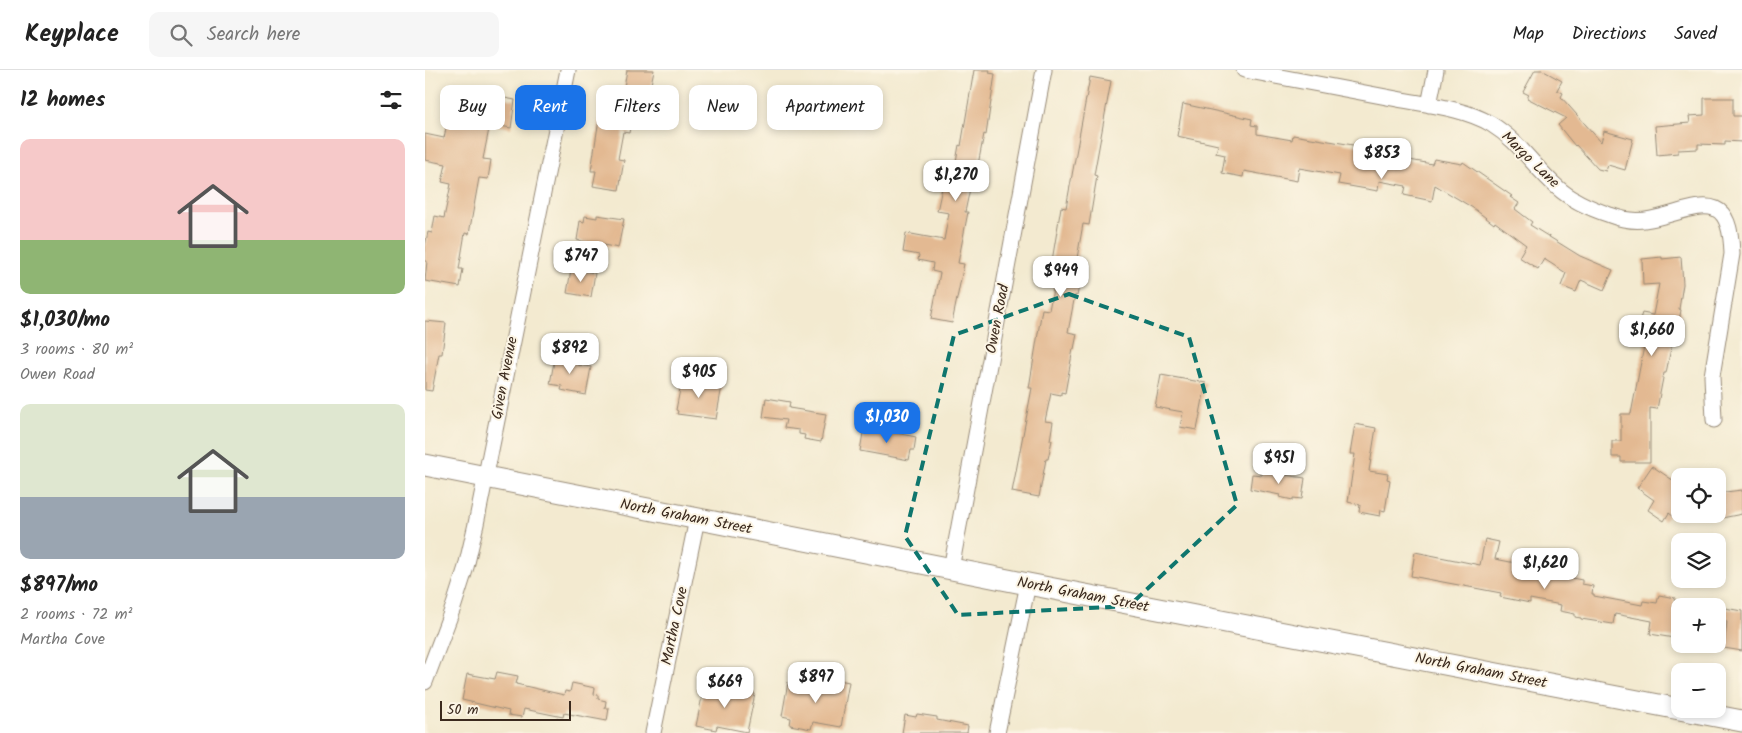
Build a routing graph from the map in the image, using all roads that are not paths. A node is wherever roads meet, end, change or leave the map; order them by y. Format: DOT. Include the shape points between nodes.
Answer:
graph roads {
  1 [pos="568,70"];
  2 [pos="1044,70"];
  3 [pos="1244,70"];
  4 [pos="1435,70"];
  5 [pos="1429,105"];
  6 [pos="1714,420"];
  7 [pos="425,465"];
  8 [pos="485,477"];
  9 [pos="697,519"];
  10 [pos="951,569"];
  11 [pos="1028,584"];
  12 [pos="425,682"];
  13 [pos="1742,721"];
  14 [pos="653,733"];
  15 [pos="997,733"];
  1 -- 8 [label="street, Given Avenue"];
  2 -- 10 [label="street, Owen Road"];
  3 -- 5 [label="street, Margo Lane"];
  4 -- 5 [label="street"];
  5 -- 6 [label="street, Margo Lane" via="1490,123 1515,142 1558,188 1611,216 1637,221 1703,205 1723,214 1731,235 1732,254 1713,376"];
  7 -- 8 [label="main road, North Graham Street"];
  8 -- 9 [label="main road, North Graham Street"];
  8 -- 12 [label="street, Given Avenue" via="466,567"];
  9 -- 10 [label="main road, North Graham Street"];
  9 -- 14 [label="street, Martha Cove"];
  10 -- 11 [label="main road, North Graham Street"];
  11 -- 13 [label="main road, North Graham Street"];
  11 -- 15 [label="street"];
}
